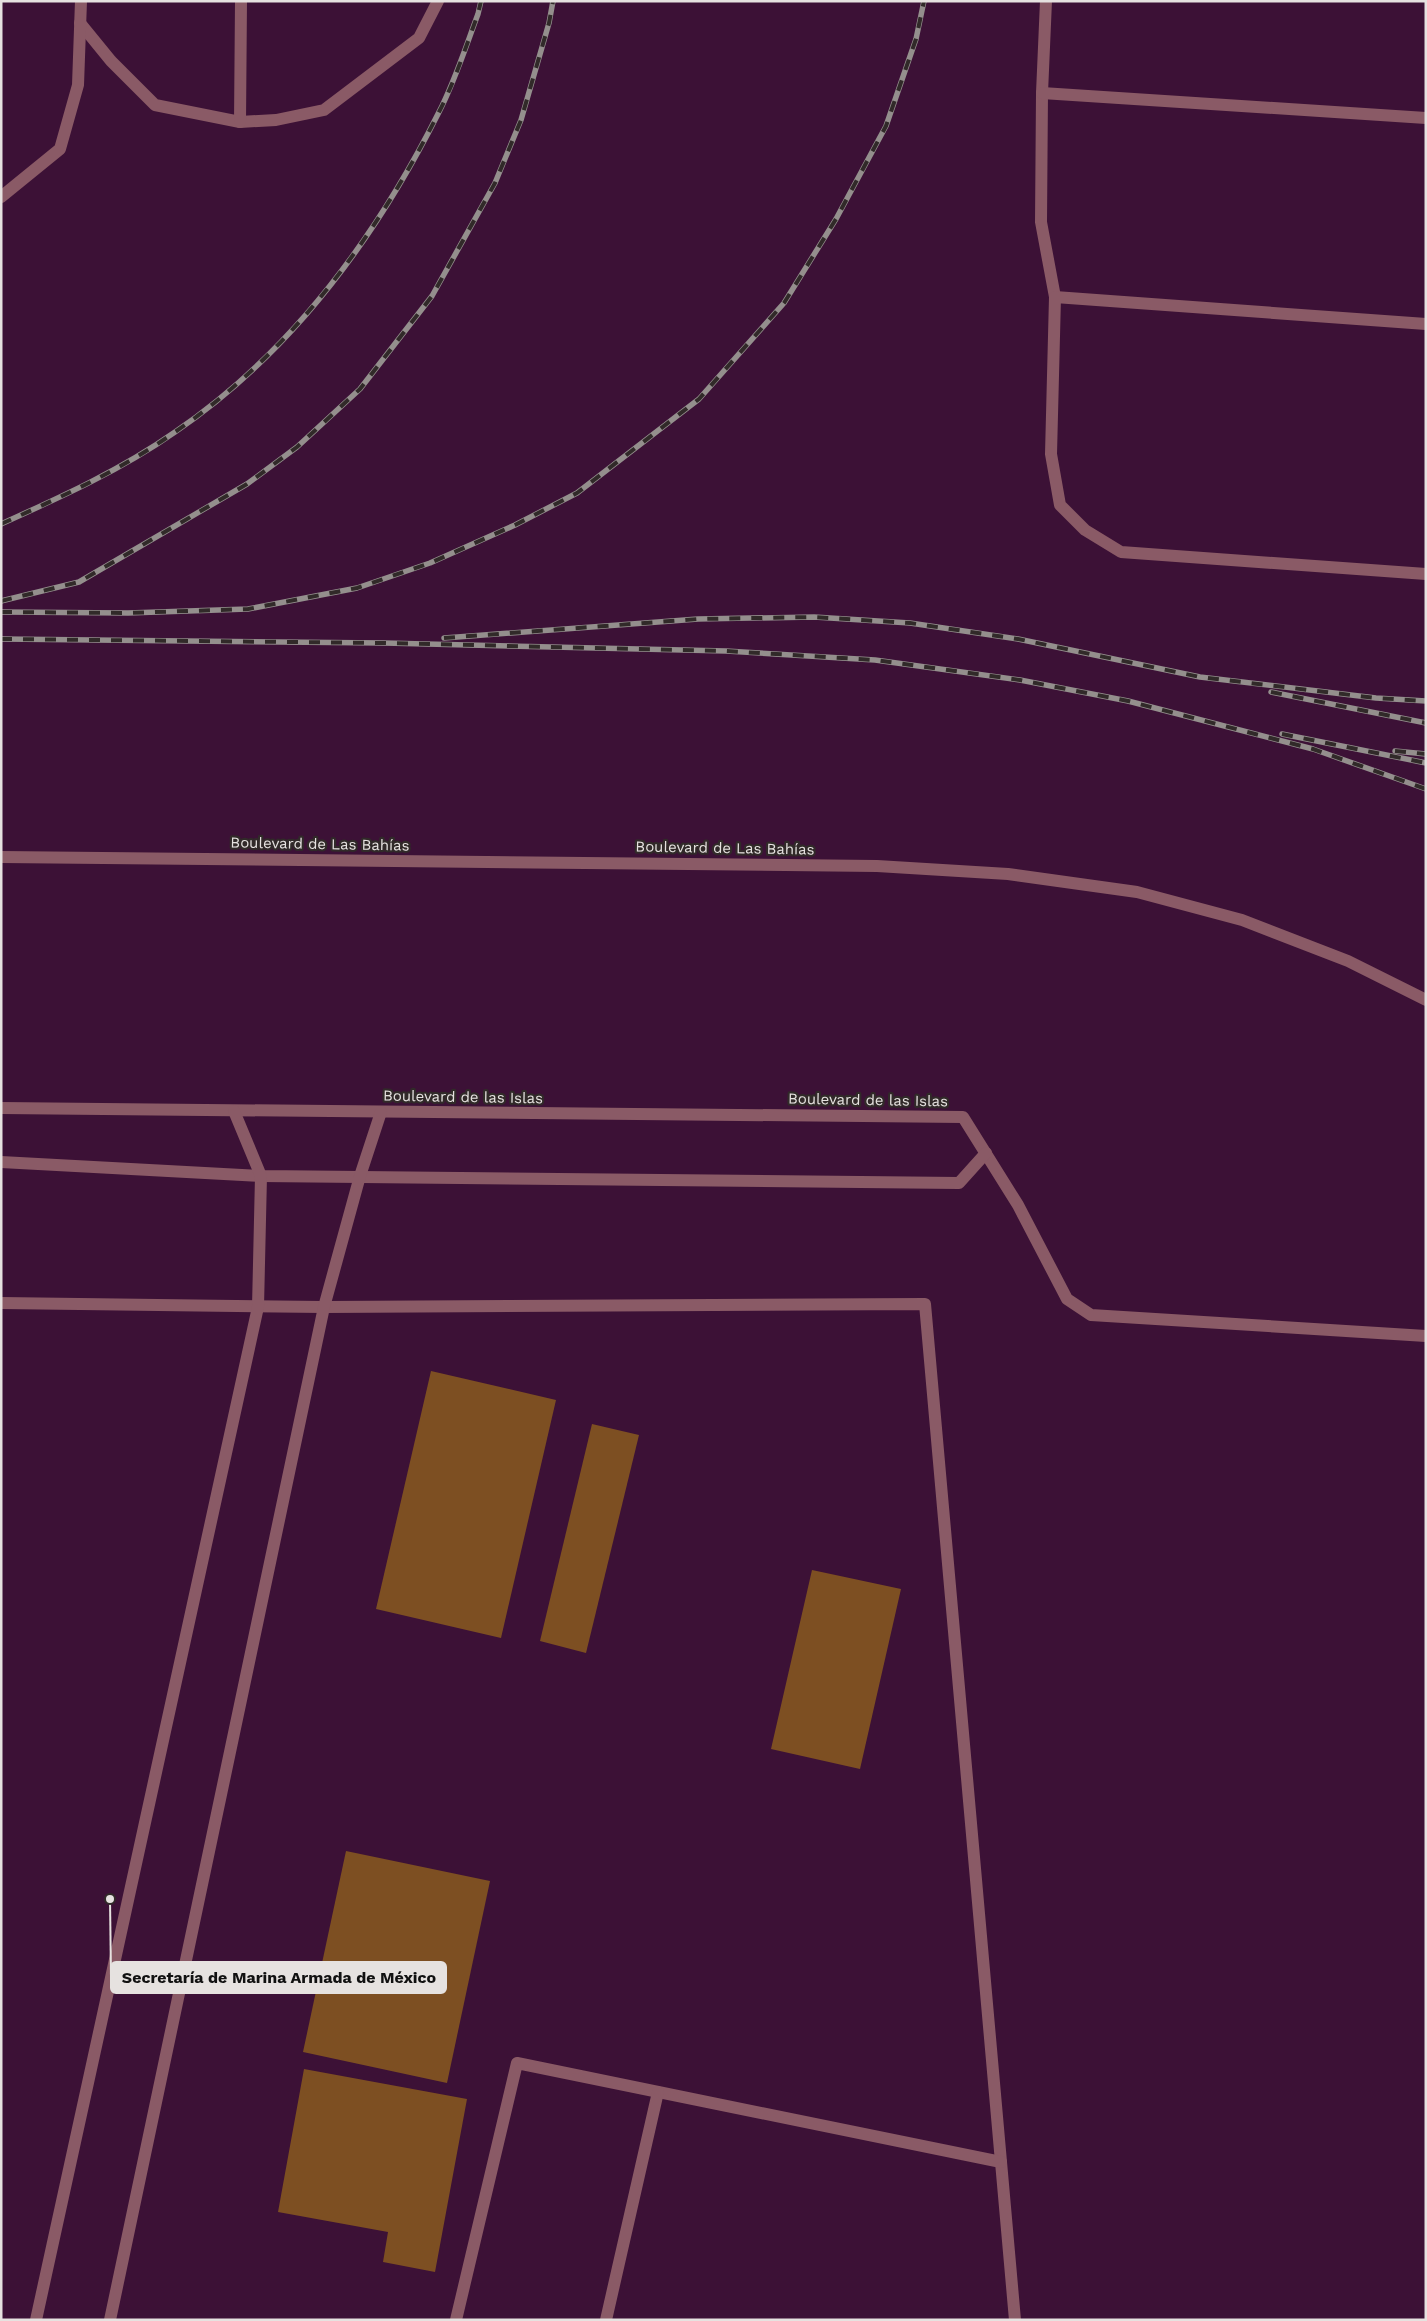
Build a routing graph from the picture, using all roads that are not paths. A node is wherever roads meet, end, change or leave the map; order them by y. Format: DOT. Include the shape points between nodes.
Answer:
graph roads {
  1 [pos="81,1"];
  2 [pos="241,1"];
  3 [pos="438,1"];
  4 [pos="1046,1"];
  5 [pos="80,23"];
  6 [pos="1042,93"];
  7 [pos="1426,118"];
  8 [pos="240,122"];
  9 [pos="1,197"];
  10 [pos="1055,297"];
  11 [pos="1426,324"];
  12 [pos="1426,574"];
  13 [pos="1,857"];
  14 [pos="1426,1000"];
  15 [pos="1,1108"];
  16 [pos="234,1111"];
  17 [pos="381,1112"];
  18 [pos="986,1153"];
  19 [pos="1,1162"];
  20 [pos="261,1176"];
  21 [pos="360,1176"];
  22 [pos="1,1303"];
  23 [pos="258,1307"];
  24 [pos="324,1307"];
  25 [pos="1426,1336"];
  26 [pos="658,2092"];
  27 [pos="1001,2162"];
  28 [pos="36,2320"];
  29 [pos="110,2320"];
  30 [pos="456,2320"];
  31 [pos="606,2320"];
  32 [pos="1015,2320"];
  1 -- 5 [label="street"];
  2 -- 8 [label="street"];
  3 -- 8 [label="street" via="419,38 324,110 276,120"];
  4 -- 6 [label="street"];
  5 -- 8 [label="street" via="155,105"];
  5 -- 9 [label="street" via="78,85 60,149"];
  6 -- 7 [label="street"];
  6 -- 10 [label="street" via="1041,222"];
  10 -- 11 [label="street"];
  10 -- 12 [label="street" via="1051,454 1060,505 1085,530 1121,552"];
  13 -- 14 [label="street, Boulevard de Las Bahías" via="878,866 1008,874 1137,892 1242,920 1348,961"];
  15 -- 16 [label="street, Boulevard de las Islas"];
  16 -- 17 [label="street, Boulevard de las Islas"];
  16 -- 20 [label="street"];
  17 -- 18 [label="street, Boulevard de las Islas" via="963,1117"];
  17 -- 21 [label="street"];
  18 -- 21 [label="street" via="960,1183"];
  18 -- 25 [label="street" via="1018,1205 1067,1298 1091,1315"];
  19 -- 20 [label="street"];
  20 -- 21 [label="street"];
  20 -- 23 [label="street"];
  21 -- 24 [label="street"];
  22 -- 23 [label="street"];
  23 -- 24 [label="street"];
  23 -- 28 [label="street"];
  24 -- 27 [label="street" via="925,1304"];
  24 -- 29 [label="street"];
  26 -- 27 [label="street"];
  26 -- 30 [label="street" via="517,2063"];
  26 -- 31 [label="street"];
  27 -- 32 [label="street"];
}
